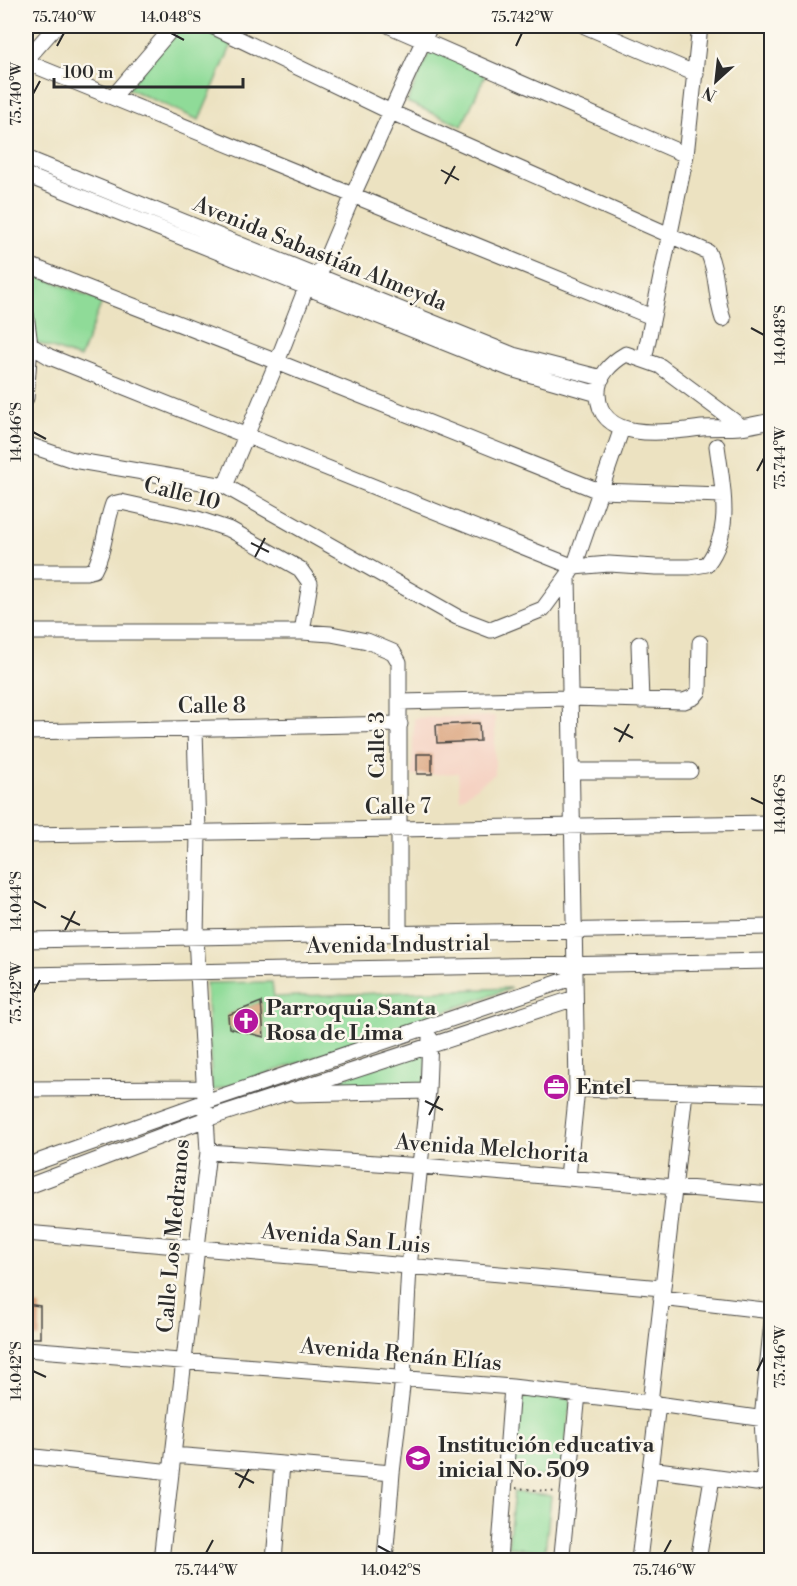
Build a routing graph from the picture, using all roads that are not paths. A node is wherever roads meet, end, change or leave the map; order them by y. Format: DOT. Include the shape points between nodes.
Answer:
graph roads {
  1 [pos="56,26"];
  2 [pos="174,26"];
  3 [pos="212,26"];
  4 [pos="390,26"];
  5 [pos="430,26"];
  6 [pos="585,26"];
  7 [pos="700,26"];
  8 [pos="424,40"];
  9 [pos="26,61"];
  10 [pos="696,74"];
  11 [pos="113,97"];
  12 [pos="392,112"];
  13 [pos="686,154"];
  14 [pos="26,158"];
  15 [pos="26,175"];
  16 [pos="353,195"];
  17 [pos="670,234"];
  18 [pos="26,264"];
  19 [pos="313,285"];
  20 [pos="26,314"];
  21 [pos="652,317"];
  22 [pos="723,319"];
  23 [pos="30,345"];
  24 [pos="644,360"];
  25 [pos="277,362"];
  26 [pos="602,378"];
  27 [pos="598,394"];
  28 [pos="26,398"];
  29 [pos="714,405"];
  30 [pos="771,421"];
  31 [pos="742,427"];
  32 [pos="622,428"];
  33 [pos="705,428"];
  34 [pos="246,436"];
  35 [pos="26,444"];
  36 [pos="717,446"];
  37 [pos="225,486"];
  38 [pos="599,491"];
  39 [pos="723,495"];
  40 [pos="571,571"];
  41 [pos="26,572"];
  42 [pos="26,632"];
  43 [pos="302,632"];
  44 [pos="700,643"];
  45 [pos="639,644"];
  46 [pos="569,698"];
  47 [pos="641,701"];
  48 [pos="400,702"];
  49 [pos="400,724"];
  50 [pos="195,729"];
  51 [pos="26,732"];
  52 [pos="572,771"];
  53 [pos="690,771"];
  54 [pos="771,824"];
  55 [pos="573,826"];
  56 [pos="400,829"];
  57 [pos="198,832"];
  58 [pos="26,835"];
  59 [pos="771,927"];
  60 [pos="574,930"];
  61 [pos="399,934"];
  62 [pos="196,937"];
  63 [pos="26,940"];
  64 [pos="771,961"];
  65 [pos="575,971"];
  66 [pos="198,972"];
  67 [pos="26,975"];
  68 [pos="575,998"];
  69 [pos="431,1026"];
  70 [pos="430,1046"];
  71 [pos="26,1089"];
  72 [pos="577,1089"];
  73 [pos="428,1092"];
  74 [pos="685,1092"];
  75 [pos="771,1094"];
  76 [pos="204,1095"];
  77 [pos="281,1095"];
  78 [pos="206,1119"];
  79 [pos="208,1152"];
  80 [pos="63,1153"];
  81 [pos="26,1166"];
  82 [pos="422,1166"];
  83 [pos="70,1170"];
  84 [pos="568,1177"];
  85 [pos="675,1186"];
  86 [pos="26,1187"];
  87 [pos="771,1195"];
  88 [pos="26,1233"];
  89 [pos="197,1248"];
  90 [pos="410,1267"];
  91 [pos="662,1293"];
  92 [pos="771,1311"];
  93 [pos="771,1321"];
  94 [pos="26,1349"];
  95 [pos="185,1360"];
  96 [pos="403,1378"];
  97 [pos="512,1387"];
  98 [pos="578,1394"];
  99 [pos="654,1403"];
  100 [pos="767,1419"];
  101 [pos="173,1455"];
  102 [pos="26,1456"];
  103 [pos="282,1464"];
  104 [pos="650,1469"];
  105 [pos="171,1472"];
  106 [pos="392,1473"];
  107 [pos="712,1478"];
  108 [pos="562,1554"];
  109 [pos="161,1560"];
  110 [pos="274,1560"];
  111 [pos="385,1560"];
  112 [pos="499,1560"];
  113 [pos="639,1560"];
  114 [pos="698,1560"];
  1 -- 9 [label="street"];
  2 -- 11 [label="street"];
  3 -- 12 [label="street"];
  4 -- 8 [label="street"];
  5 -- 8 [label="street"];
  6 -- 10 [label="street"];
  7 -- 10 [label="street"];
  8 -- 12 [label="street"];
  8 -- 13 [label="street"];
  9 -- 11 [label="street"];
  10 -- 13 [label="street"];
  11 -- 16 [label="street"];
  12 -- 16 [label="street"];
  12 -- 17 [label="street"];
  13 -- 17 [label="street"];
  14 -- 19 [label="street, Avenida Sabastián Almeyda"];
  15 -- 19 [label="street, Avenida Sabastián Almeyda"];
  16 -- 19 [label="street"];
  16 -- 21 [label="street"];
  17 -- 21 [label="street"];
  17 -- 22 [label="street" via="708,252"];
  18 -- 25 [label="street"];
  19 -- 25 [label="street"];
  19 -- 26 [label="street, Avenida Sabastián Almeyda" via="513,356"];
  19 -- 27 [label="street, Avenida Sabastián Almeyda" via="511,369"];
  20 -- 23 [label="street"];
  21 -- 24 [label="street"];
  23 -- 28 [label="street"];
  23 -- 34 [label="street" via="50,357"];
  24 -- 26 [label="street" via="626,354 614,361"];
  24 -- 29 [label="street" via="660,366"];
  25 -- 34 [label="street"];
  25 -- 38 [label="street"];
  26 -- 27 [label="street"];
  27 -- 32 [label="street" via="609,420"];
  29 -- 31 [label="street"];
  29 -- 33 [label="street"];
  30 -- 31 [label="street"];
  31 -- 33 [label="street"];
  32 -- 33 [label="street" via="639,432"];
  32 -- 38 [label="street"];
  34 -- 37 [label="street"];
  34 -- 40 [label="street"];
  35 -- 37 [label="street" via="73,460"];
  36 -- 39 [label="street"];
  37 -- 40 [label="street" via="457,617 490,630 543,609"];
  38 -- 39 [label="street"];
  38 -- 40 [label="street"];
  39 -- 40 [label="street" via="723,535 707,564 609,564"];
  40 -- 46 [label="street"];
  41 -- 43 [label="street, Calle 10" via="94,570 109,514 113,504 121,502 231,530 300,569 310,583"];
  42 -- 43 [label="street, Calle 3"];
  43 -- 48 [label="street, Calle 3" via="367,641 393,652 399,662"];
  44 -- 47 [label="street" via="699,692 694,697 684,701"];
  45 -- 47 [label="street"];
  46 -- 47 [label="street"];
  46 -- 48 [label="street"];
  46 -- 52 [label="street"];
  48 -- 49 [label="street, Calle 3"];
  49 -- 50 [label="street, Calle 8"];
  49 -- 56 [label="street, Calle 3"];
  50 -- 51 [label="street, Calle 8"];
  50 -- 57 [label="street, Calle Los Medranos"];
  52 -- 53 [label="street"];
  52 -- 55 [label="street"];
  54 -- 55 [label="street, Calle 7"];
  55 -- 56 [label="street, Calle 7"];
  55 -- 60 [label="street"];
  56 -- 57 [label="street, Calle 7"];
  56 -- 61 [label="street, Calle 3"];
  57 -- 58 [label="street, Calle 7"];
  57 -- 62 [label="street, Calle Los Medranos"];
  59 -- 60 [label="street, Avenida Industrial"];
  60 -- 61 [label="street, Avenida Industrial"];
  60 -- 65 [label="street"];
  61 -- 62 [label="street, Avenida Industrial"];
  62 -- 63 [label="street, Avenida Industrial"];
  62 -- 66 [label="street, Calle Los Medranos"];
  64 -- 65 [label="street, Avenida Industrial"];
  65 -- 66 [label="street, Avenida Industrial"];
  65 -- 68 [label="street"];
  65 -- 69 [label="street"];
  66 -- 67 [label="street, Avenida Industrial"];
  66 -- 76 [label="street, Calle Los Medranos"];
  68 -- 70 [label="street"];
  68 -- 72 [label="street"];
  69 -- 70 [label="street"];
  69 -- 76 [label="street"];
  70 -- 73 [label="street"];
  70 -- 77 [label="street"];
  71 -- 76 [label="street"];
  72 -- 74 [label="street"];
  72 -- 84 [label="street"];
  73 -- 77 [label="street"];
  73 -- 82 [label="street"];
  74 -- 75 [label="street"];
  74 -- 85 [label="street"];
  76 -- 78 [label="street, Calle Los Medranos"];
  76 -- 80 [label="street"];
  77 -- 78 [label="street"];
  78 -- 79 [label="street, Calle Los Medranos"];
  78 -- 83 [label="street"];
  79 -- 82 [label="street, Avenida Melchorita"];
  79 -- 89 [label="street, Calle Los Medranos"];
  80 -- 81 [label="street"];
  80 -- 83 [label="street"];
  82 -- 84 [label="street, Avenida Melchorita"];
  82 -- 90 [label="street"];
  83 -- 86 [label="street"];
  84 -- 85 [label="street, Avenida Melchorita"];
  85 -- 87 [label="street, Avenida Melchorita"];
  85 -- 91 [label="street"];
  88 -- 89 [label="street, Avenida San Luis"];
  89 -- 90 [label="street, Avenida San Luis"];
  89 -- 95 [label="street, Calle Los Medranos"];
  90 -- 91 [label="street, Avenida San Luis"];
  90 -- 96 [label="street"];
  91 -- 92 [label="street, Avenida San Luis"];
  91 -- 99 [label="street"];
  93 -- 100 [label="street"];
  94 -- 95 [label="street, Avenida Renán Elías"];
  95 -- 96 [label="street, Avenida Renán Elías"];
  95 -- 101 [label="street, Calle Los Medranos"];
  96 -- 97 [label="street, Avenida Renán Elías"];
  96 -- 106 [label="street"];
  97 -- 98 [label="street, Avenida Renán Elías"];
  97 -- 112 [label="street"];
  98 -- 99 [label="street, Avenida Renán Elías"];
  98 -- 108 [label="street"];
  99 -- 100 [label="street, Avenida Renán Elías"];
  99 -- 104 [label="street"];
  100 -- 107 [label="street" via="762,1481"];
  101 -- 103 [label="street"];
  101 -- 105 [label="street, Calle Los Medranos"];
  102 -- 105 [label="street"];
  103 -- 106 [label="street"];
  103 -- 110 [label="street"];
  104 -- 107 [label="street"];
  104 -- 113 [label="street"];
  105 -- 109 [label="street, Calle Los Medranos"];
  106 -- 111 [label="street"];
  107 -- 114 [label="street"];
}
